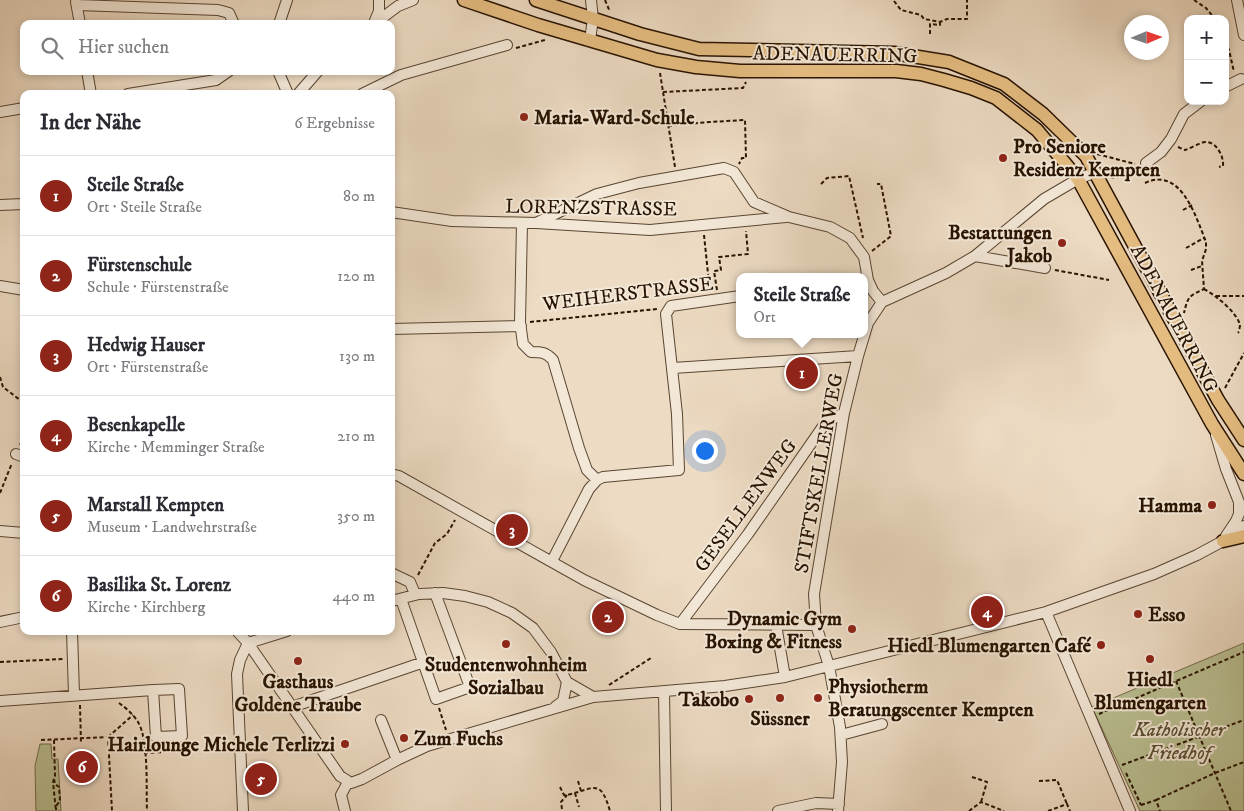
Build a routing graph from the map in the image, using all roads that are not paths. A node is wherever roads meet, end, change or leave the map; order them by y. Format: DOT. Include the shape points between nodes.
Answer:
graph roads {
  1 [pos="287,0"];
  2 [pos="379,0"];
  3 [pos="413,0"];
  4 [pos="464,0"];
  5 [pos="536,0"];
  6 [pos="591,0"];
  7 [pos="1237,0"];
  8 [pos="593,19"];
  9 [pos="79,20"];
  10 [pos="232,20"];
  11 [pos="280,20"];
  12 [pos="376,20"];
  13 [pos="379,20"];
  14 [pos="1244,35"];
  15 [pos="590,40"];
  16 [pos="507,45"];
  17 [pos="88,75"];
  18 [pos="223,75"];
  19 [pos="280,75"];
  20 [pos="315,75"];
  21 [pos="1242,79"];
  22 [pos="1229,85"];
  23 [pos="89,90"];
  24 [pos="153,90"];
  25 [pos="286,90"];
  26 [pos="301,90"];
  27 [pos="370,90"];
  28 [pos="1196,105"];
  29 [pos="20,109"];
  30 [pos="0,112"];
  31 [pos="1146,163"];
  32 [pos="1096,172"];
  33 [pos="1078,179"];
  34 [pos="20,204"];
  35 [pos="0,205"];
  36 [pos="395,213"];
  37 [pos="790,217"];
  38 [pos="536,222"];
  39 [pos="522,223"];
  40 [pos="975,256"];
  41 [pos="1045,268"];
  42 [pos="866,273"];
  43 [pos="868,283"];
  44 [pos="0,286"];
  45 [pos="20,289"];
  46 [pos="736,296"];
  47 [pos="882,302"];
  48 [pos="868,323"];
  49 [pos="520,324"];
  50 [pos="395,329"];
  51 [pos="863,338"];
  52 [pos="858,356"];
  53 [pos="673,368"];
  54 [pos="844,413"];
  55 [pos="1214,428"];
  56 [pos="1244,440"];
  57 [pos="1244,474"];
  58 [pos="395,475"];
  59 [pos="596,480"];
  60 [pos="1244,526"];
  61 [pos="0,531"];
  62 [pos="20,533"];
  63 [pos="1244,536"];
  64 [pos="1223,541"];
  65 [pos="552,561"];
  66 [pos="395,575"];
  67 [pos="414,590"];
  68 [pos="435,593"];
  69 [pos="396,600"];
  70 [pos="1046,612"];
  71 [pos="20,618"];
  72 [pos="0,622"];
  73 [pos="680,624"];
  74 [pos="776,625"];
  75 [pos="816,625"];
  76 [pos="72,635"];
  77 [pos="241,635"];
  78 [pos="274,635"];
  79 [pos="248,643"];
  80 [pos="424,662"];
  81 [pos="829,666"];
  82 [pos="785,676"];
  83 [pos="567,682"];
  84 [pos="153,690"];
  85 [pos="664,692"];
  86 [pos="77,695"];
  87 [pos="595,697"];
  88 [pos="0,701"];
  89 [pos="292,707"];
  90 [pos="554,708"];
  91 [pos="381,720"];
  92 [pos="882,724"];
  93 [pos="840,735"];
  94 [pos="397,760"];
  95 [pos="348,782"];
  96 [pos="838,808"];
  97 [pos="1134,809"];
  98 [pos="243,811"];
  99 [pos="345,811"];
  100 [pos="666,811"];
  101 [pos="778,811"];
  1 -- 11 [label="street"];
  2 -- 12 [label="street"];
  3 -- 13 [label="street" via="398,6"];
  4 -- 15 [label="main road, ADENAUERRING"];
  5 -- 8 [label="main road, ADENAUERRING"];
  6 -- 8 [label="street"];
  7 -- 14 [label="street"];
  8 -- 15 [label="street"];
  8 -- 32 [label="main road, ADENAUERRING" via="699,49 894,53 948,62 1004,84 1044,114 1086,156"];
  9 -- 10 [label="street" via="76,4 218,10 229,13"];
  15 -- 33 [label="main road, ADENAUERRING" via="657,60 696,67 740,71 896,71 962,85 996,98 1036,130"];
  16 -- 27 [label="street" via="401,75"];
  17 -- 23 [label="street"];
  18 -- 24 [label="street" via="216,80"];
  19 -- 25 [label="street"];
  20 -- 26 [label="street"];
  21 -- 22 [label="street"];
  28 -- 31 [label="street" via="1184,114 1161,152"];
  29 -- 30 [label="street"];
  32 -- 33 [label="street"];
  32 -- 56 [label="main road, ADENAUERRING" via="1218,400"];
  33 -- 40 [label="street" via="1044,199"];
  33 -- 55 [label="main road, ADENAUERRING"];
  34 -- 35 [label="street"];
  36 -- 39 [label="street, LORENZSTRASSE" via="452,221"];
  37 -- 38 [label="street, LORENZSTRASSE" via="650,230"];
  37 -- 38 [label="street" via="754,202 734,172 724,168 639,182 597,194"];
  37 -- 42 [label="street" via="830,227 850,238 866,256"];
  38 -- 39 [label="street, LORENZSTRASSE"];
  39 -- 49 [label="street"];
  40 -- 41 [label="street"];
  40 -- 47 [label="street"];
  43 -- 47 [label="street"];
  44 -- 45 [label="street"];
  46 -- 53 [label="street, WEIHERSTRASSE" via="717,294 670,306 666,321"];
  47 -- 48 [label="street, STIFTSKELLERWEG"];
  49 -- 50 [label="street, WEIHERSTRASSE"];
  49 -- 59 [label="street" via="526,349 543,352 553,360 579,448 587,470"];
  51 -- 52 [label="street, STIFTSKELLERWEG"];
  52 -- 53 [label="street"];
  52 -- 54 [label="street, STIFTSKELLERWEG"];
  53 -- 59 [label="street" via="678,470"];
  54 -- 73 [label="street, GESELLENWEG" via="826,422"];
  54 -- 75 [label="street, STIFTSKELLERWEG" via="814,594"];
  55 -- 57 [label="main road, ADENAUERRING"];
  55 -- 64 [label="street" via="1239,502 1239,514"];
  58 -- 65 [label="street"];
  59 -- 65 [label="street"];
  60 -- 64 [label="street"];
  61 -- 62 [label="street"];
  63 -- 64 [label="main road"];
  64 -- 70 [label="street" via="1154,574"];
  65 -- 73 [label="street" via="599,587"];
  66 -- 67 [label="street" via="406,580"];
  67 -- 68 [label="street"];
  67 -- 69 [label="street"];
  68 -- 80 [label="street" via="470,686 436,699"];
  68 -- 83 [label="street" via="465,596 512,613 533,628"];
  69 -- 80 [label="street"];
  70 -- 81 [label="street"];
  70 -- 97 [label="street"];
  71 -- 72 [label="street"];
  73 -- 74 [label="street"];
  74 -- 75 [label="street"];
  74 -- 82 [label="street"];
  75 -- 81 [label="street, STIFTSKELLERWEG"];
  76 -- 86 [label="street"];
  77 -- 79 [label="street"];
  78 -- 79 [label="street"];
  79 -- 89 [label="street"];
  79 -- 98 [label="street" via="237,674"];
  80 -- 89 [label="street"];
  81 -- 82 [label="street"];
  81 -- 93 [label="street, STIFTSKELLERWEG"];
  82 -- 85 [label="street"];
  83 -- 87 [label="street"];
  83 -- 90 [label="street" via="563,701"];
  84 -- 84 [label="street" via="156,737 182,736 180,689"];
  84 -- 86 [label="street"];
  85 -- 87 [label="street"];
  85 -- 100 [label="street"];
  86 -- 88 [label="street"];
  87 -- 90 [label="street"];
  89 -- 95 [label="street" via="340,776"];
  90 -- 94 [label="street" via="427,746"];
  91 -- 94 [label="street"];
  92 -- 93 [label="street"];
  93 -- 96 [label="street, STIFTSKELLERWEG" via="842,762"];
  94 -- 95 [label="street" via="362,780"];
  95 -- 99 [label="street" via="341,795"];
  96 -- 101 [label="street" via="816,803"];
}
